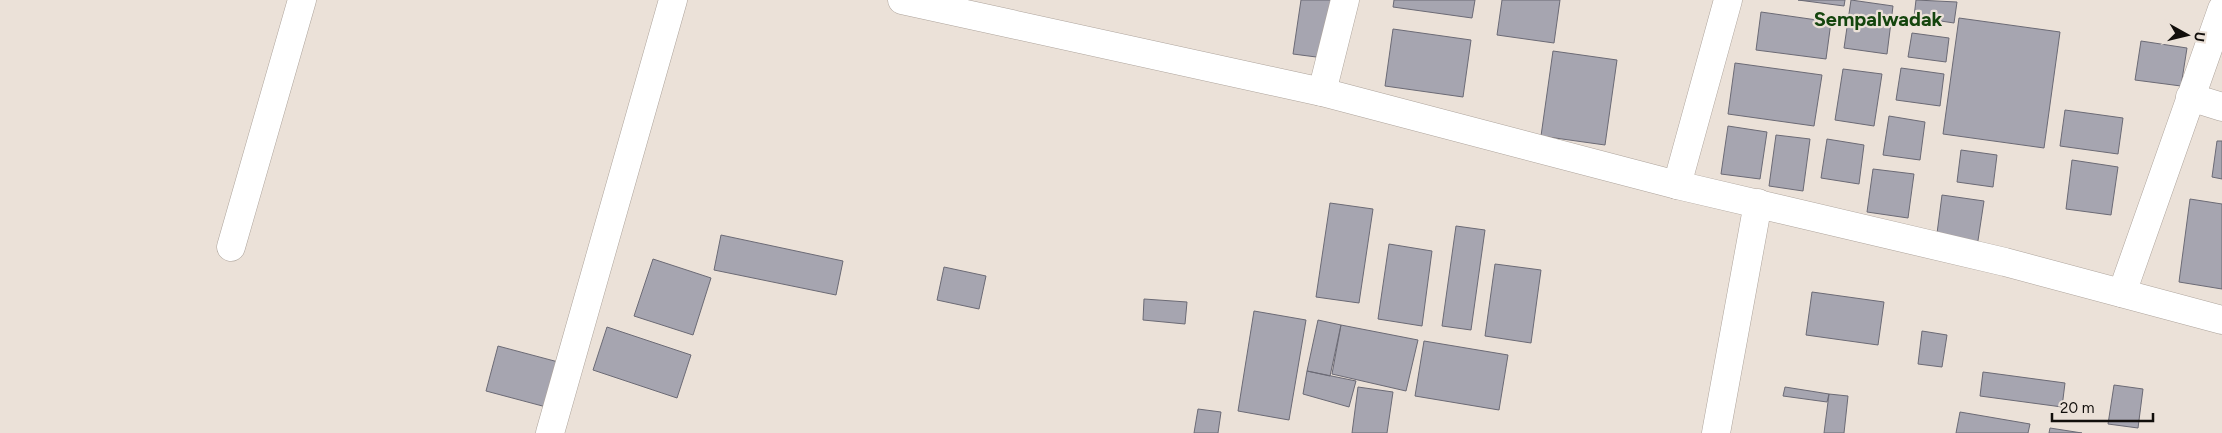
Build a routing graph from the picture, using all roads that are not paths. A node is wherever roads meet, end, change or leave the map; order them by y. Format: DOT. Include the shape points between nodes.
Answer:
graph roads {
  1 [pos="302,0"];
  2 [pos="673,0"];
  3 [pos="902,0"];
  4 [pos="1345,0"];
  5 [pos="1728,0"];
  6 [pos="2222,9"];
  7 [pos="1322,92"];
  8 [pos="2190,97"];
  9 [pos="2222,107"];
  10 [pos="1677,185"];
  11 [pos="1758,203"];
  12 [pos="231,247"];
  13 [pos="2122,293"];
  14 [pos="2222,320"];
  15 [pos="550,433"];
  16 [pos="1716,433"];
  1 -- 12 [label="street"];
  2 -- 15 [label="street"];
  3 -- 7 [label="street"];
  4 -- 7 [label="street"];
  5 -- 10 [label="street"];
  6 -- 8 [label="street"];
  7 -- 10 [label="street"];
  8 -- 9 [label="street"];
  8 -- 13 [label="street"];
  10 -- 11 [label="street"];
  11 -- 13 [label="street"];
  11 -- 16 [label="street"];
  13 -- 14 [label="street"];
}
